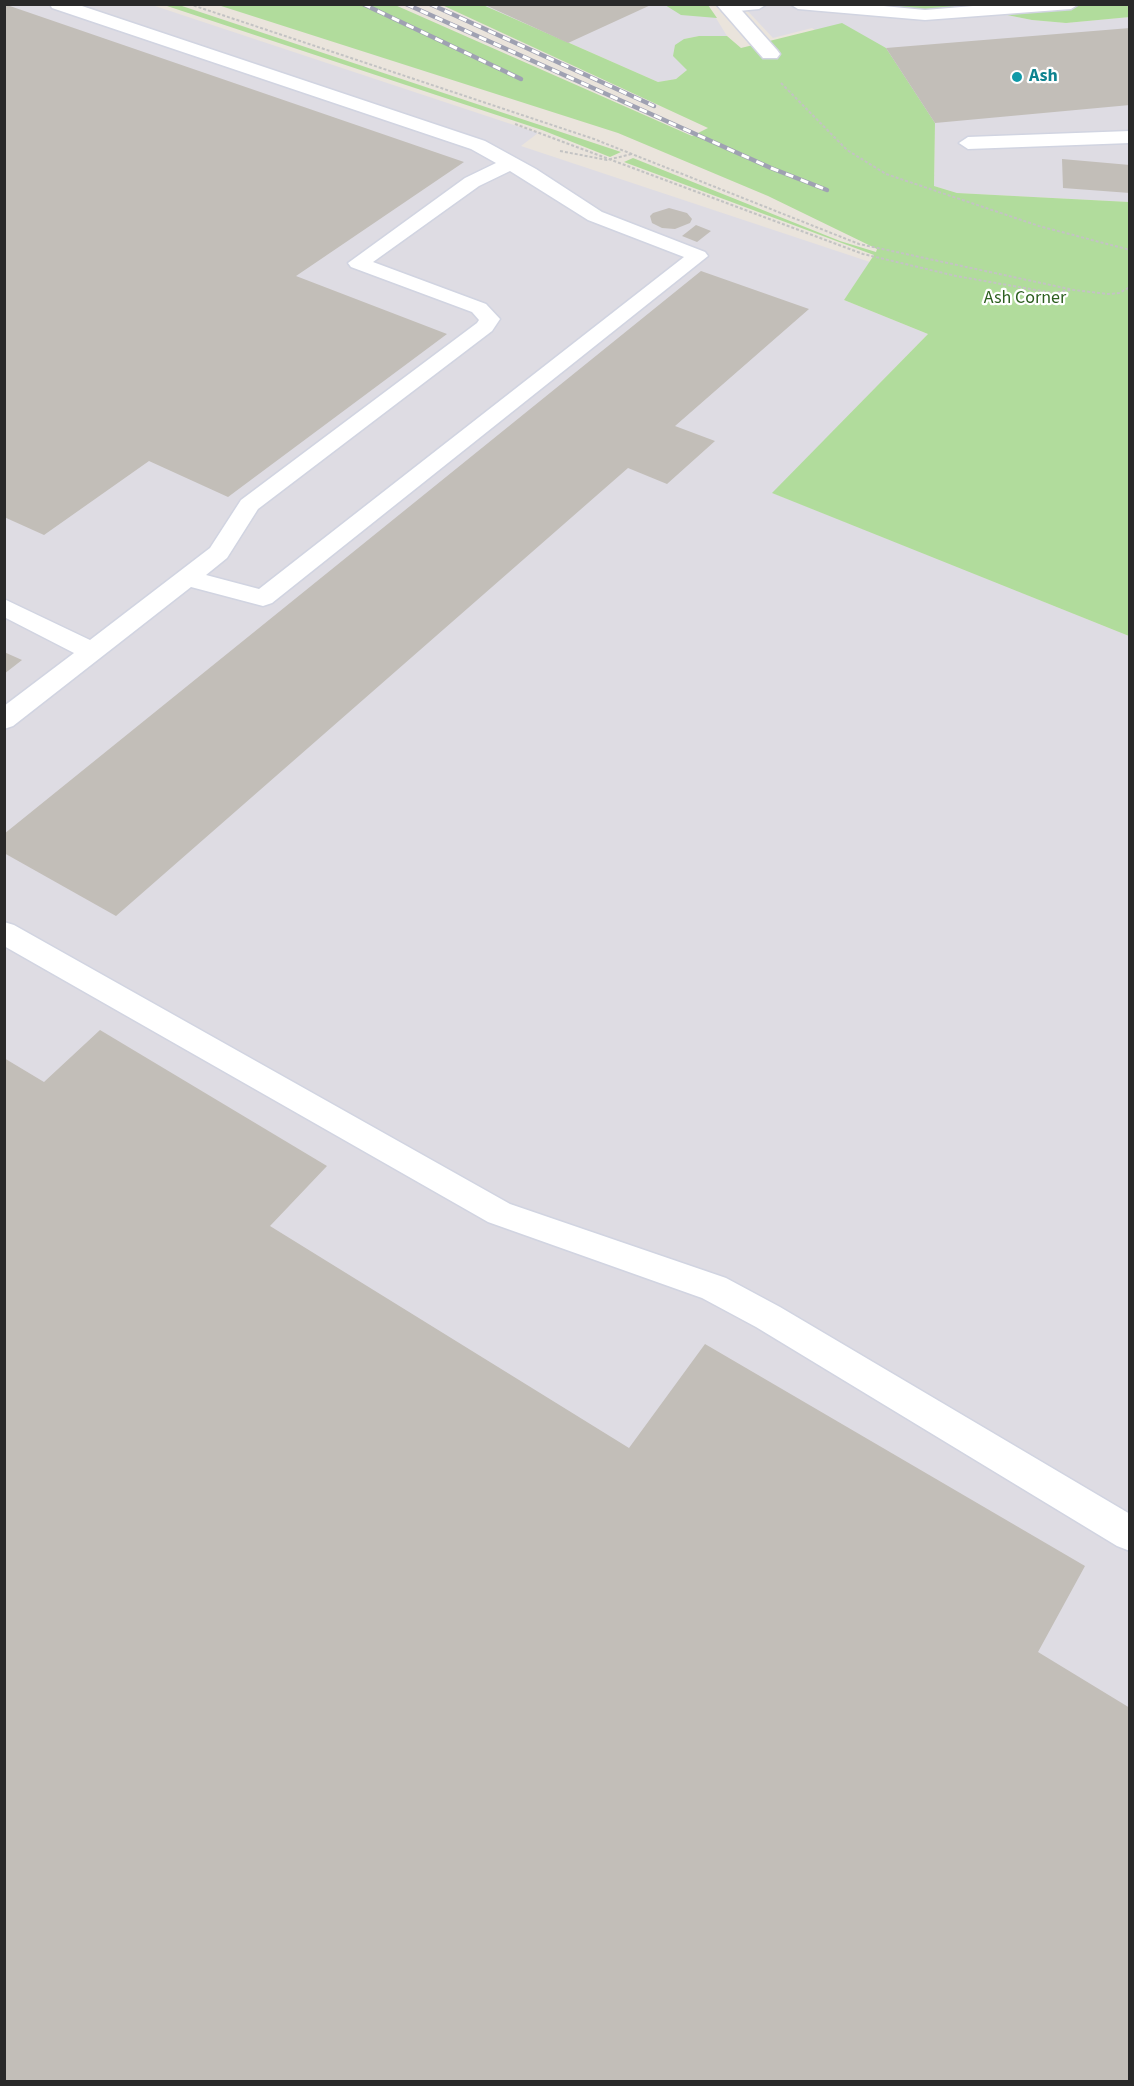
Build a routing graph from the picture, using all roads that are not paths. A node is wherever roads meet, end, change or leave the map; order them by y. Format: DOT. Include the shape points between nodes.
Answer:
graph roads {
  1 [pos="58,4"];
  2 [pos="759,4"];
  3 [pos="798,4"];
  4 [pos="1071,4"];
  5 [pos="726,6"];
  6 [pos="770,54"];
  7 [pos="1130,137"];
  8 [pos="968,143"];
  9 [pos="511,163"];
  10 [pos="187,578"];
  11 [pos="4,607"];
  12 [pos="91,651"];
  13 [pos="4,720"];
  14 [pos="4,932"];
  15 [pos="1130,1534"];
  1 -- 9 [label="lane" via="478,145"];
  2 -- 5 [label="lane"];
  3 -- 4 [label="lane" via="926,15"];
  5 -- 6 [label="street"];
  7 -- 8 [label="lane"];
  9 -- 10 [label="lane" via="472,182 358,263 479,308 490,319 485,327 249,505 219,553"];
  9 -- 10 [label="lane" via="595,216 698,255 263,598"];
  10 -- 12 [label="lane"];
  11 -- 12 [label="lane"];
  12 -- 13 [label="lane"];
  14 -- 15 [label="lane" via="499,1214 714,1288"];
}
